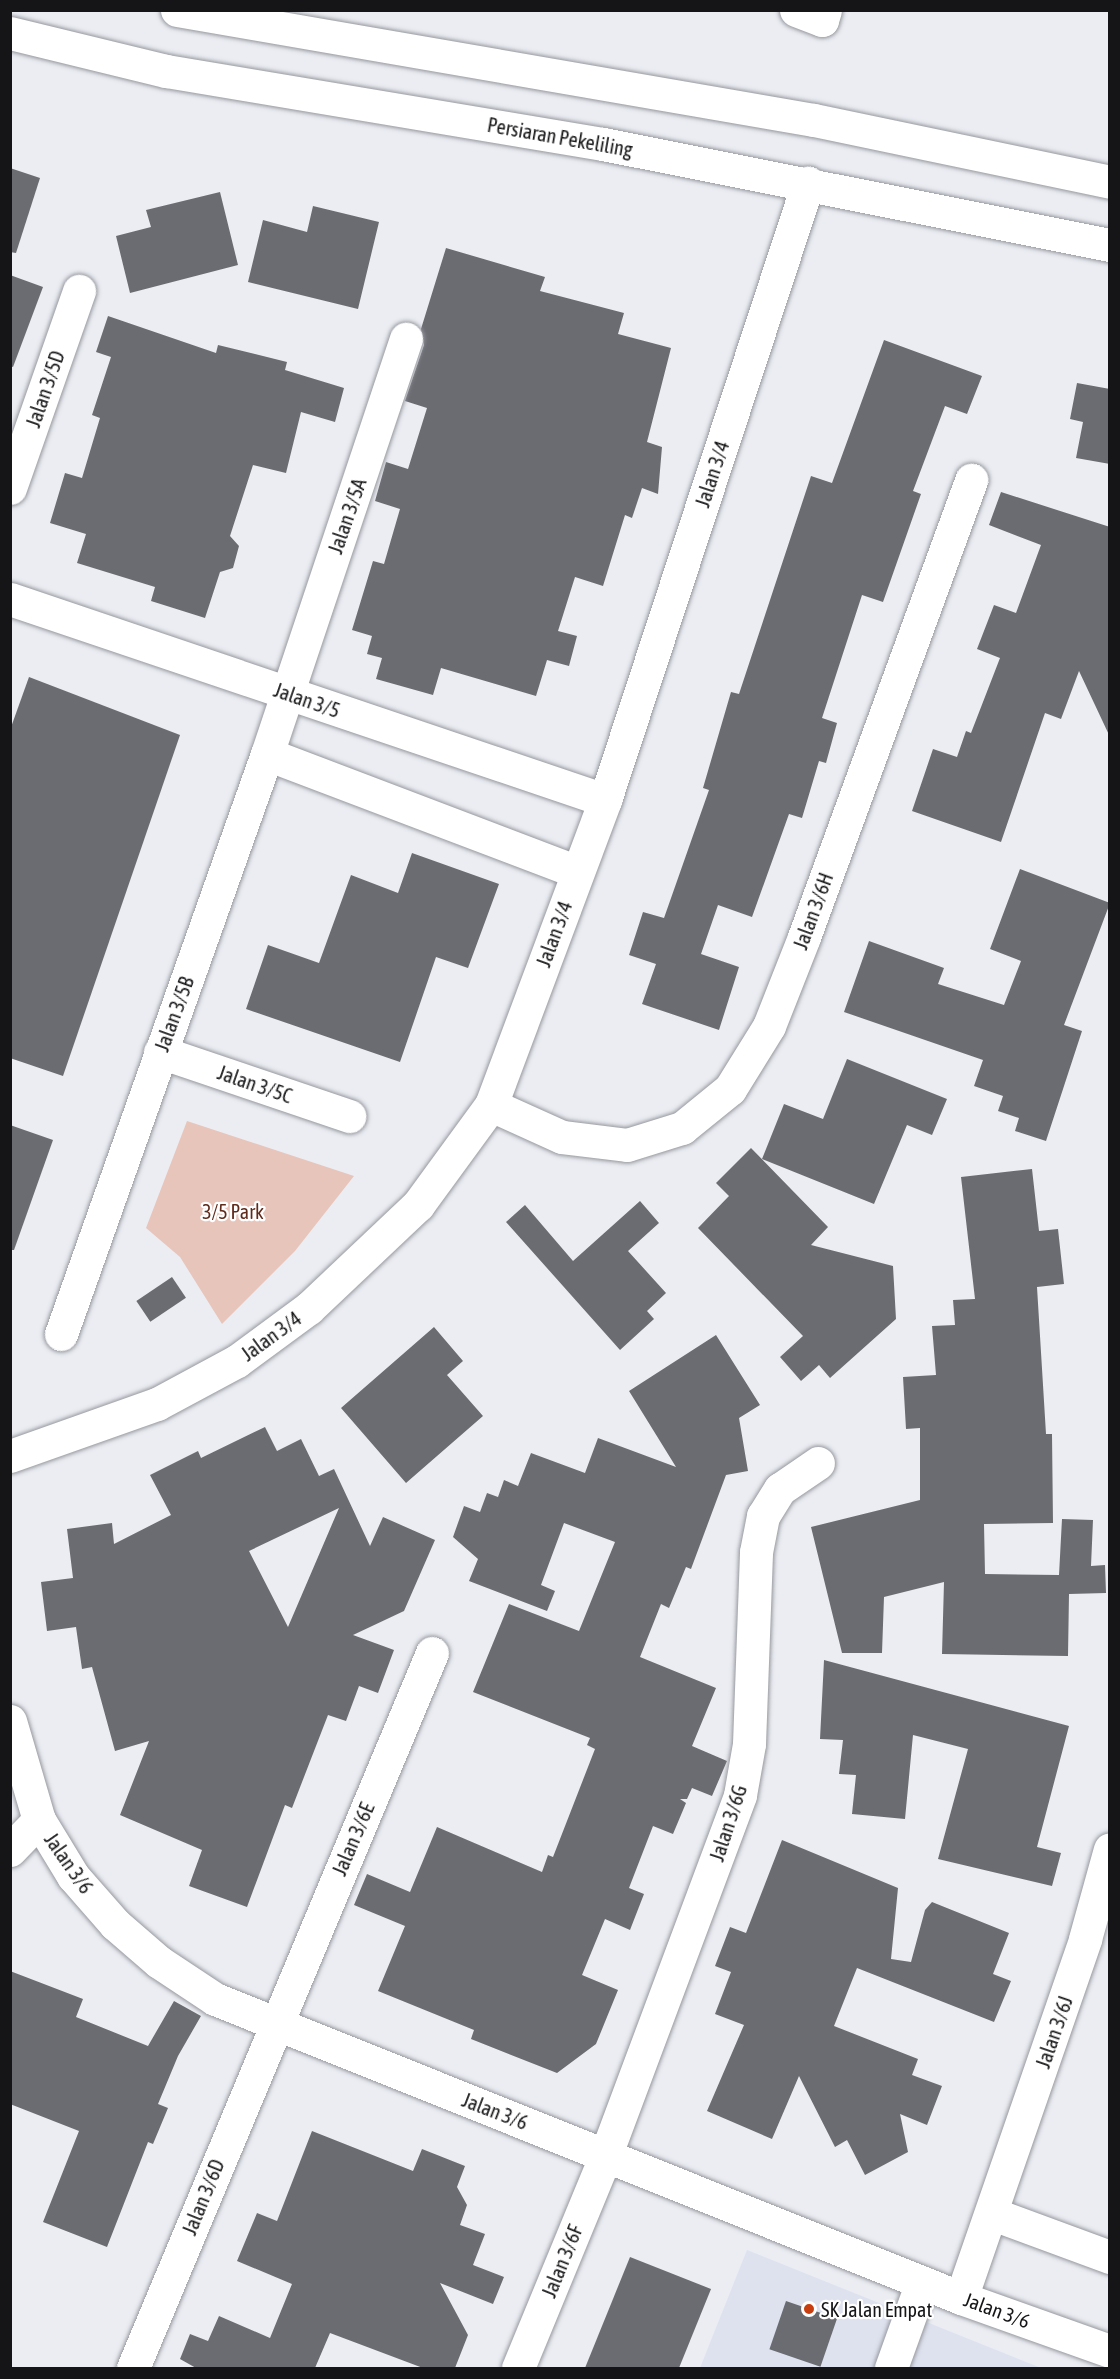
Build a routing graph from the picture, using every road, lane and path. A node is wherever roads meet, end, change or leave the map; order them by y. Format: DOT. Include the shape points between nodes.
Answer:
graph roads {
  1 [pos="177,10"];
  2 [pos="10,33"];
  3 [pos="1110,182"];
  4 [pos="808,183"];
  5 [pos="1110,245"];
  6 [pos="79,291"];
  7 [pos="406,339"];
  8 [pos="971,480"];
  9 [pos="10,488"];
  10 [pos="10,599"];
  11 [pos="287,693"];
  12 [pos="267,754"];
  13 [pos="605,800"];
  14 [pos="577,872"];
  15 [pos="160,1052"];
  16 [pos="491,1105"];
  17 [pos="349,1116"];
  18 [pos="61,1334"];
  19 [pos="10,1456"];
  20 [pos="818,1463"];
  21 [pos="432,1653"];
  22 [pos="10,1721"];
  23 [pos="39,1820"];
  24 [pos="1110,1849"];
  25 [pos="10,1850"];
  26 [pos="1097,1943"];
  27 [pos="274,2025"];
  28 [pos="606,2154"];
  29 [pos="993,2214"];
  30 [pos="1110,2257"];
  31 [pos="922,2282"];
  32 [pos="961,2298"];
  33 [pos="1110,2351"];
  34 [pos="133,2368"];
  35 [pos="518,2368"];
  36 [pos="891,2368"];
  1 -- 3 [label="street" via="814,120"];
  2 -- 4 [label="street, Persiaran Pekeliling" via="166,71"];
  4 -- 5 [label="street, Persiaran Pekeliling"];
  4 -- 13 [label="street, Jalan 3/4"];
  6 -- 9 [label="street, Jalan 3/5D"];
  7 -- 11 [label="street, Jalan 3/5A"];
  8 -- 16 [label="street, Jalan 3/6H" via="769,1026 730,1089 682,1128 627,1145 562,1137"];
  10 -- 11 [label="street, Jalan 3/5"];
  11 -- 12 [label="street, Jalan 3/5B"];
  11 -- 13 [label="street, Jalan 3/5"];
  12 -- 14 [label="street"];
  12 -- 15 [label="street, Jalan 3/5B"];
  13 -- 14 [label="street, Jalan 3/4"];
  14 -- 16 [label="street, Jalan 3/4"];
  15 -- 17 [label="street, Jalan 3/5C"];
  15 -- 18 [label="street, Jalan 3/5B"];
  16 -- 19 [label="street, Jalan 3/4" via="418,1205 370,1255 246,1355 157,1404"];
  20 -- 28 [label="street, Jalan 3/6G" via="780,1489 763,1516 756,1552 749,1744 741,1795"];
  21 -- 27 [label="street, Jalan 3/6E"];
  22 -- 23 [label="street, Jalan 3/6"];
  23 -- 25 [label="street"];
  23 -- 27 [label="street, Jalan 3/6" via="74,1876 132,1939 215,1999"];
  24 -- 26 [label="street, Jalan 3/6J"];
  26 -- 29 [label="street, Jalan 3/6J"];
  27 -- 28 [label="street, Jalan 3/6"];
  27 -- 34 [label="street, Jalan 3/6D"];
  28 -- 31 [label="street, Jalan 3/6"];
  28 -- 35 [label="street, Jalan 3/6F"];
  29 -- 30 [label="street"];
  29 -- 32 [label="street, Jalan 3/6J"];
  31 -- 32 [label="street, Jalan 3/6"];
  31 -- 36 [label="street"];
  32 -- 33 [label="street, Jalan 3/6"];
}
